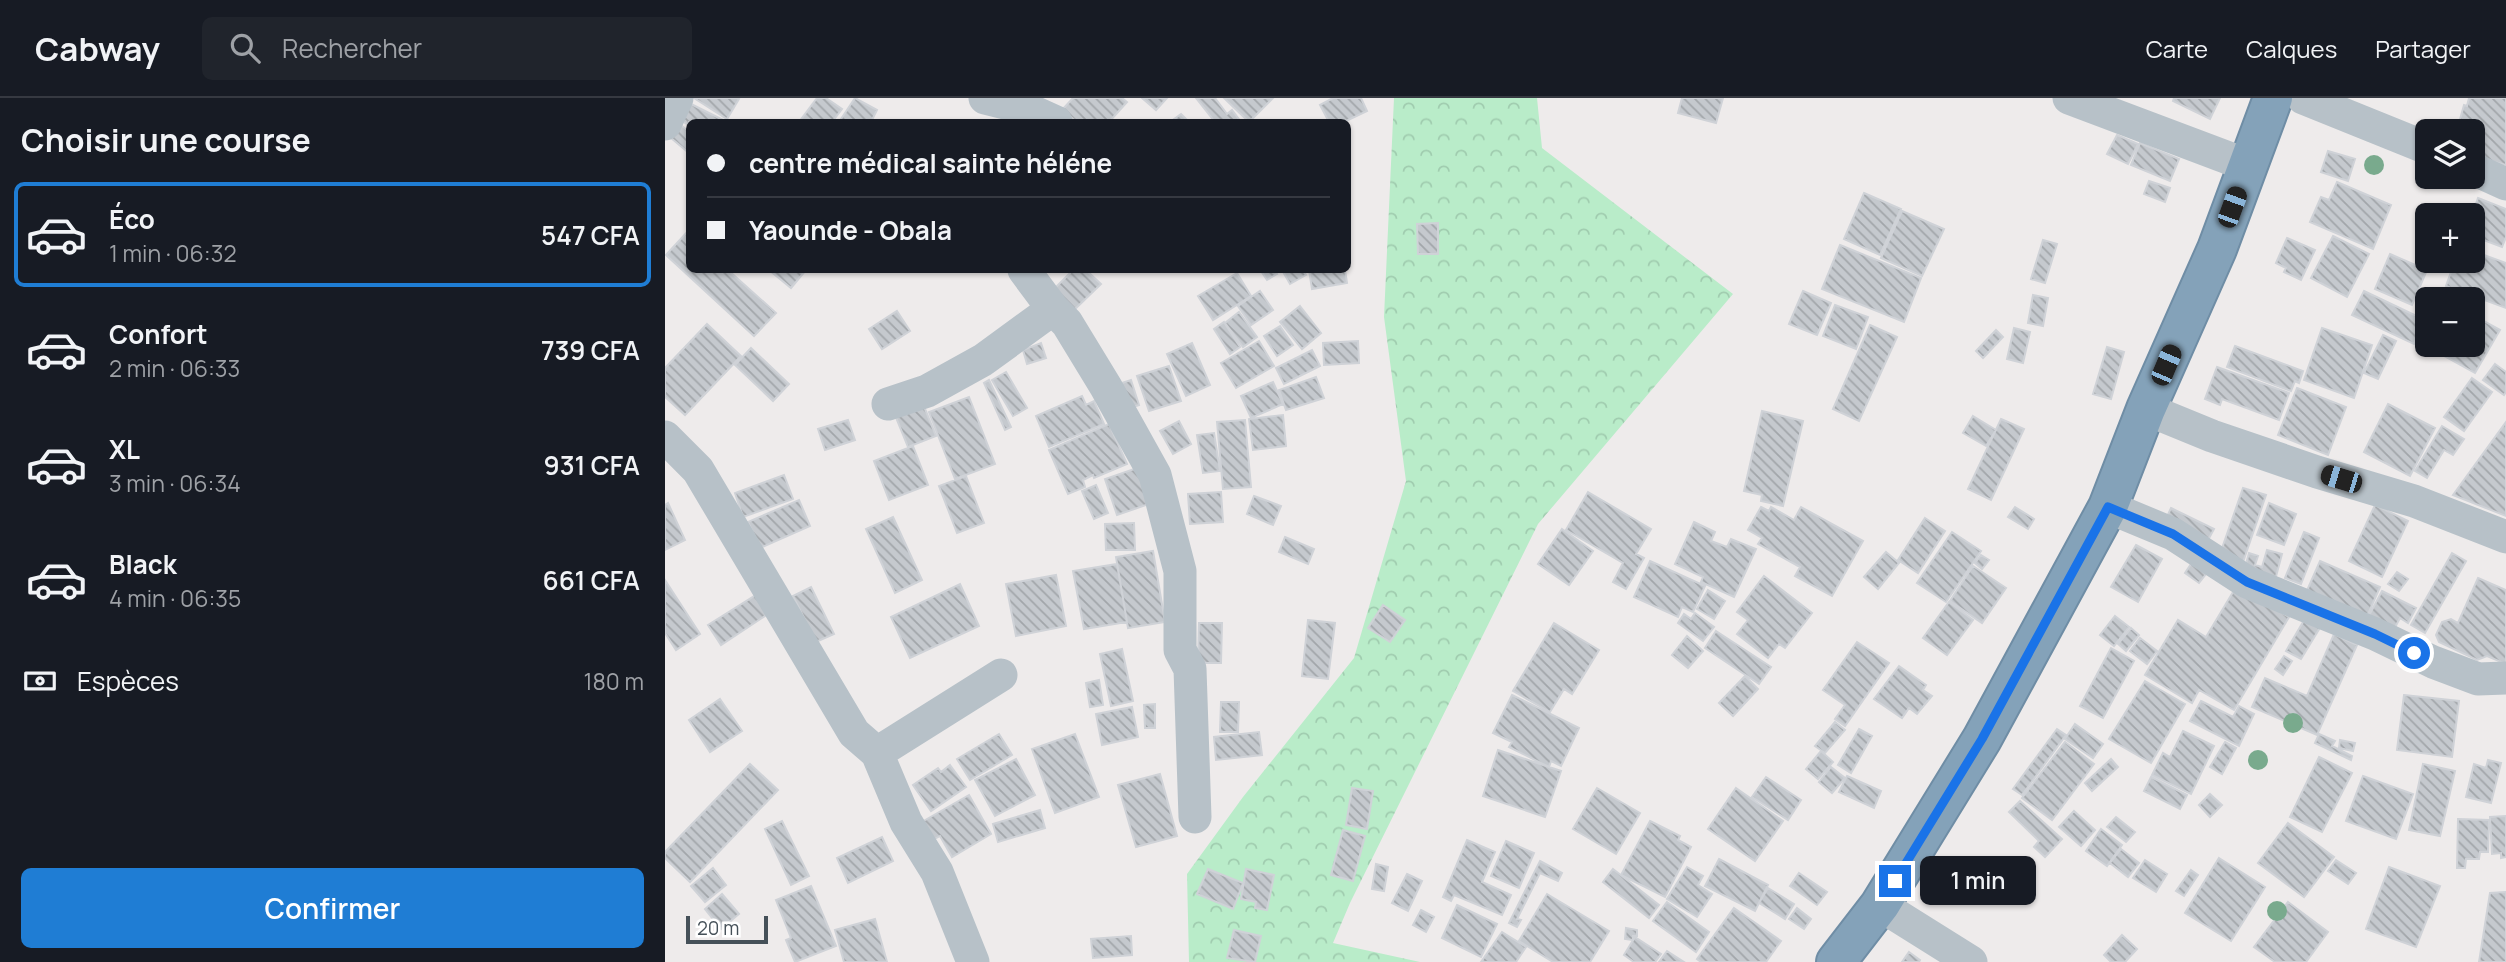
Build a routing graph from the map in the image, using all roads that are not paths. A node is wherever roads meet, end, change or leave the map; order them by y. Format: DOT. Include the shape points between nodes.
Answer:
graph roads {
  1 [pos="677,98"];
  2 [pos="975,98"];
  3 [pos="985,98"];
  4 [pos="2070,98"];
  5 [pos="2273,98"];
  6 [pos="2303,98"];
  7 [pos="981,119"];
  8 [pos="1049,119"];
  9 [pos="665,124"];
  10 [pos="2415,143"];
  11 [pos="2247,165"];
  12 [pos="2485,174"];
  13 [pos="2506,184"];
  14 [pos="1026,273"];
  15 [pos="1053,309"];
  16 [pos="888,404"];
  17 [pos="2146,409"];
  18 [pos="665,437"];
  19 [pos="679,470"];
  20 [pos="2108,507"];
  21 [pos="2506,537"];
  22 [pos="1001,675"];
  23 [pos="2506,678"];
  24 [pos="877,753"];
  25 [pos="1195,817"];
  26 [pos="1881,905"];
  27 [pos="973,962"];
  28 [pos="1836,962"];
  29 [pos="1971,962"];
  1 -- 9 [label="street"];
  2 -- 7 [label="street"];
  3 -- 8 [label="street"];
  4 -- 11 [label="street"];
  5 -- 11 [label="highway"];
  6 -- 10 [label="street"];
  11 -- 17 [label="highway" via="2217,249"];
  12 -- 13 [label="street"];
  14 -- 15 [label="street"];
  15 -- 16 [label="street" via="983,360 927,391"];
  15 -- 25 [label="street" via="1086,355 1156,475 1180,571 1180,650 1190,669"];
  17 -- 20 [label="highway"];
  17 -- 21 [label="street"];
  18 -- 19 [label="street"];
  19 -- 24 [label="street" via="854,733"];
  20 -- 23 [label="street" via="2173,534 2247,582 2433,662 2478,679"];
  20 -- 26 [label="highway" via="1982,739"];
  22 -- 24 [label="street"];
  24 -- 27 [label="street" via="906,822 937,872"];
  26 -- 28 [label="highway"];
  26 -- 29 [label="street"];
}
